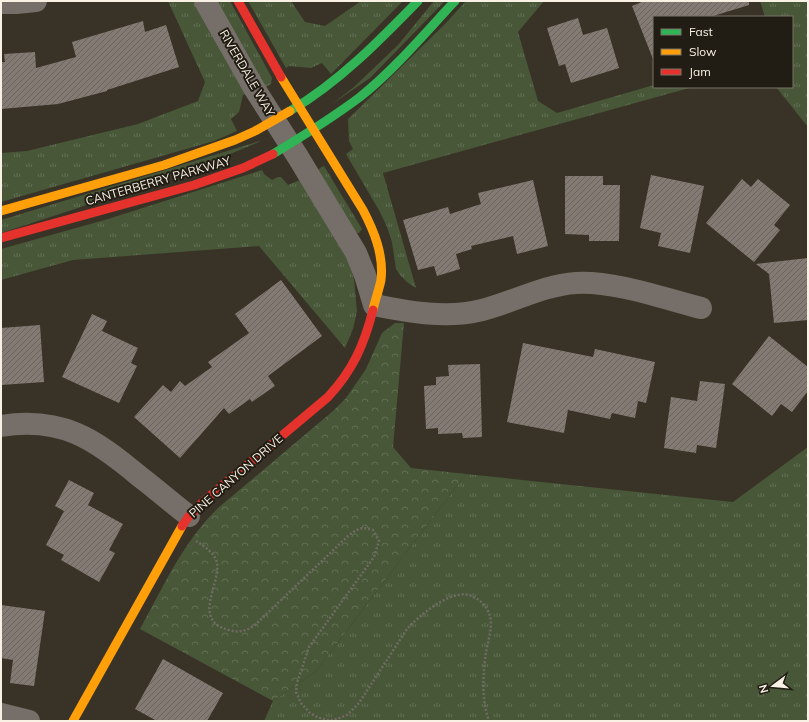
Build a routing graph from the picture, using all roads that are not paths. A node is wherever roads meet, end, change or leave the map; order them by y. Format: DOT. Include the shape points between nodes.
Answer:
graph roads {
  1 [pos="36,1"];
  2 [pos="206,1"];
  3 [pos="238,1"];
  4 [pos="418,1"];
  5 [pos="455,1"];
  6 [pos="1,3"];
  7 [pos="298,106"];
  8 [pos="274,120"];
  9 [pos="314,130"];
  10 [pos="290,144"];
  11 [pos="1,211"];
  12 [pos="1,238"];
  13 [pos="374,305"];
  14 [pos="701,308"];
  15 [pos="1,426"];
  16 [pos="189,516"];
  17 [pos="1,714"];
  18 [pos="28,721"];
  19 [pos="73,721"];
  1 -- 6 [label="street"];
  2 -- 8 [label="street, RIVERDALE WAY"];
  3 -- 7 [label="street"];
  4 -- 7 [label="street, CANTERBERRY PARKWAY" via="334,81"];
  5 -- 9 [label="street, CANTERBERRY PARKWAY" via="389,71 361,96"];
  7 -- 8 [label="street, CANTERBERRY PARKWAY"];
  7 -- 9 [label="street"];
  8 -- 10 [label="street, RIVERDALE WAY"];
  8 -- 11 [label="street, CANTERBERRY PARKWAY" via="235,140 196,155"];
  9 -- 10 [label="street, CANTERBERRY PARKWAY"];
  9 -- 13 [label="street, PINE CANYON DRIVE" via="363,210 372,232 379,254 381,275"];
  10 -- 12 [label="street, CANTERBERRY PARKWAY" via="218,178"];
  10 -- 13 [label="street" via="356,253"];
  13 -- 14 [label="street" via="425,313 454,314 482,310 558,285 592,283 616,286"];
  13 -- 16 [label="street, PINE CANYON DRIVE" via="368,330 356,360 338,387"];
  15 -- 16 [label="street" via="45,425 82,436 110,452"];
  16 -- 19 [label="street, PINE CANYON DRIVE"];
  17 -- 18 [label="street"];
}
